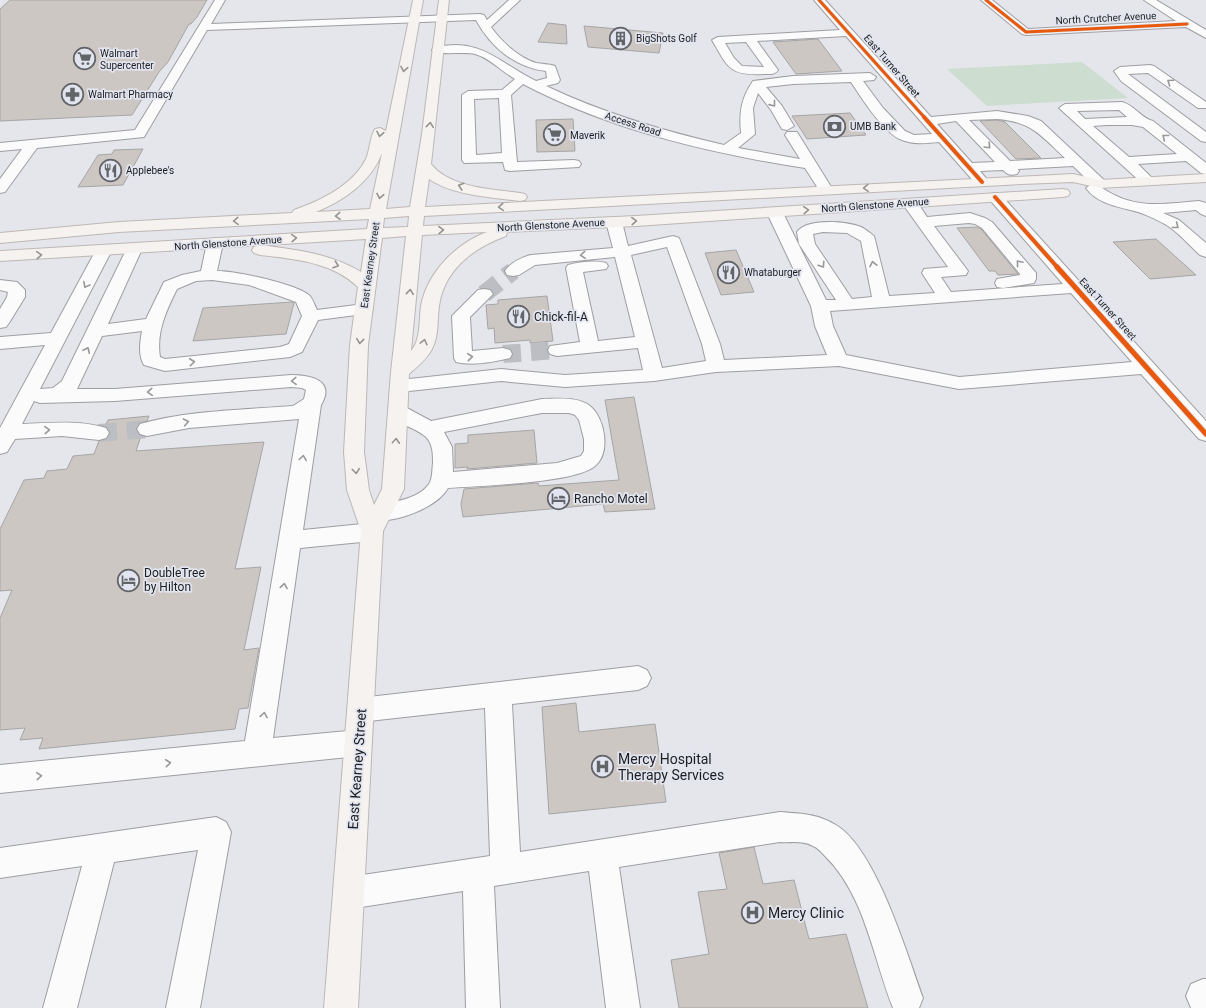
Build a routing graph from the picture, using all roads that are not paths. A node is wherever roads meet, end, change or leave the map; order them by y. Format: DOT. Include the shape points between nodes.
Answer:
graph roads {
  1 [pos="220,0"];
  2 [pos="418,0"];
  3 [pos="444,0"];
  4 [pos="515,0"];
  5 [pos="819,0"];
  6 [pos="986,0"];
  7 [pos="1150,0"];
  8 [pos="442,18"];
  9 [pos="412,24"];
  10 [pos="1187,24"];
  11 [pos="205,27"];
  12 [pos="485,28"];
  13 [pos="849,33"];
  14 [pos="1206,35"];
  15 [pos="750,38"];
  16 [pos="438,50"];
  17 [pos="733,66"];
  18 [pos="719,67"];
  19 [pos="887,76"];
  20 [pos="856,78"];
  21 [pos="522,79"];
  22 [pos="535,84"];
  23 [pos="757,84"];
  24 [pos="505,94"];
  25 [pos="1204,105"];
  26 [pos="1165,107"];
  27 [pos="960,118"];
  28 [pos="927,120"];
  29 [pos="1141,121"];
  30 [pos="1082,123"];
  31 [pos="942,138"];
  32 [pos="1206,138"];
  33 [pos="33,144"];
  34 [pos="0,147"];
  35 [pos="728,149"];
  36 [pos="1189,157"];
  37 [pos="510,158"];
  38 [pos="1125,161"];
  39 [pos="1077,162"];
  40 [pos="424,164"];
  41 [pos="574,164"];
  42 [pos="1005,164"];
  43 [pos="810,165"];
  44 [pos="967,167"];
  45 [pos="1206,170"];
  46 [pos="1073,178"];
  47 [pos="1206,178"];
  48 [pos="1021,180"];
  49 [pos="1148,181"];
  50 [pos="982,182"];
  51 [pos="1096,186"];
  52 [pos="0,189"];
  53 [pos="826,190"];
  54 [pos="792,192"];
  55 [pos="995,197"];
  56 [pos="909,203"];
  57 [pos="872,205"];
  58 [pos="1142,209"];
  59 [pos="417,211"];
  60 [pos="1206,211"];
  61 [pos="775,212"];
  62 [pos="377,214"];
  63 [pos="274,219"];
  64 [pos="614,222"];
  65 [pos="924,222"];
  66 [pos="5,223"];
  67 [pos="168,224"];
  68 [pos="539,226"];
  69 [pos="416,231"];
  70 [pos="374,234"];
  71 [pos="0,238"];
  72 [pos="215,243"];
  73 [pos="134,249"];
  74 [pos="104,250"];
  75 [pos="1206,252"];
  76 [pos="0,256"];
  77 [pos="623,258"];
  78 [pos="513,271"];
  79 [pos="208,276"];
  80 [pos="0,285"];
  81 [pos="367,286"];
  82 [pos="1077,288"];
  83 [pos="943,293"];
  84 [pos="484,294"];
  85 [pos="882,302"];
  86 [pos="847,304"];
  87 [pos="820,306"];
  88 [pos="364,309"];
  89 [pos="311,316"];
  90 [pos="0,323"];
  91 [pos="152,324"];
  92 [pos="96,331"];
  93 [pos="59,338"];
  94 [pos="646,342"];
  95 [pos="0,343"];
  96 [pos="590,347"];
  97 [pos="557,350"];
  98 [pos="503,354"];
  99 [pos="839,360"];
  100 [pos="716,366"];
  101 [pos="1147,368"];
  102 [pos="654,375"];
  103 [pos="400,379"];
  104 [pos="37,392"];
  105 [pos="311,405"];
  106 [pos="398,412"];
  107 [pos="429,428"];
  108 [pos="147,429"];
  109 [pos="99,433"];
  110 [pos="1206,434"];
  111 [pos="4,440"];
  112 [pos="442,481"];
  113 [pos="375,525"];
  114 [pos="292,540"];
  115 [pos="638,678"];
  116 [pos="498,693"];
  117 [pos="360,710"];
  118 [pos="358,743"];
  119 [pos="257,753"];
  120 [pos="0,779"];
  121 [pos="102,848"];
  122 [pos="602,855"];
  123 [pos="0,863"];
  124 [pos="492,871"];
  125 [pos="349,893"];
  126 [pos="906,998"];
  127 [pos="60,1008"];
  128 [pos="183,1008"];
  129 [pos="341,1008"];
  130 [pos="483,1008"];
  131 [pos="623,1008"];
  1 -- 11 [label="street"];
  2 -- 9 [label="main road, East Kearney Street"];
  3 -- 8 [label="main road, East Kearney Street"];
  4 -- 12 [label="street"];
  5 -- 13 [label="street, East Turner Street"];
  6 -- 10 [label="street, North Crutcher Avenue" via="1026,32"];
  7 -- 10 [label="street"];
  8 -- 9 [label="street"];
  8 -- 12 [label="street" via="480,17"];
  8 -- 16 [label="main road, East Kearney Street"];
  9 -- 11 [label="street"];
  9 -- 62 [label="main road, East Kearney Street, one-way"];
  9 -- 63 [label="main road, one-way" via="393,66 378,144 369,166 350,185 319,205 307,211"];
  10 -- 14 [label="street"];
  11 -- 33 [label="street" via="139,134"];
  12 -- 22 [label="street" via="500,45 524,61 551,68 554,80"];
  13 -- 15 [label="street"];
  13 -- 19 [label="street, East Turner Street"];
  15 -- 17 [label="street" via="718,40"];
  15 -- 17 [label="street" via="772,70 742,71"];
  16 -- 21 [label="street, Access Road" via="480,52"];
  40 -- 16 [label="main road, East Kearney Street, one-way"];
  17 -- 18 [label="street"];
  19 -- 20 [label="street"];
  19 -- 28 [label="street, East Turner Street"];
  20 -- 23 [label="street"];
  20 -- 31 [label="street" via="885,118 903,136 912,139"];
  21 -- 22 [label="street, Access Road"];
  21 -- 24 [label="street"];
  22 -- 35 [label="street, Access Road" via="596,112 668,135"];
  23 -- 35 [label="street" via="745,108 748,134"];
  23 -- 43 [label="street, one-way" via="777,109"];
  24 -- 37 [label="street"];
  24 -- 37 [label="street" via="468,95 469,160"];
  25 -- 26 [label="street"];
  25 -- 26 [label="street, one-way" via="1150,69 1120,71 1124,78"];
  26 -- 32 [label="street"];
  27 -- 28 [label="street"];
  27 -- 39 [label="street" via="1024,118 1036,124"];
  27 -- 42 [label="street, one-way"];
  28 -- 31 [label="street, East Turner Street"];
  29 -- 30 [label="street"];
  29 -- 30 [label="street" via="1122,106 1065,108"];
  36 -- 29 [label="street, one-way"];
  30 -- 38 [label="street"];
  31 -- 44 [label="street, East Turner Street"];
  33 -- 34 [label="street"];
  33 -- 52 [label="street"];
  35 -- 43 [label="street, Access Road"];
  36 -- 38 [label="street"];
  36 -- 45 [label="street"];
  37 -- 41 [label="street" via="510,167"];
  38 -- 49 [label="street"];
  39 -- 42 [label="street"];
  39 -- 51 [label="street"];
  54 -- 40 [label="main road, one-way" via="718,188 524,198 444,181 432,174"];
  40 -- 59 [label="main road, East Kearney Street"];
  42 -- 44 [label="street"];
  42 -- 48 [label="street"];
  43 -- 53 [label="street"];
  44 -- 50 [label="street, East Turner Street"];
  46 -- 48 [label="main road, North Glenstone Avenue"];
  46 -- 51 [label="main road, North Glenstone Avenue"];
  46 -- 55 [label="main road" via="1060,186 1003,191"];
  47 -- 49 [label="main road, North Glenstone Avenue"];
  48 -- 50 [label="main road, North Glenstone Avenue"];
  49 -- 51 [label="main road, North Glenstone Avenue"];
  50 -- 53 [label="main road, North Glenstone Avenue, one-way"];
  50 -- 57 [label="main road" via="980,186 969,190 884,197"];
  51 -- 55 [label="main road, North Glenstone Avenue" via="1085,192"];
  51 -- 58 [label="street" via="1106,198 1124,206"];
  53 -- 54 [label="main road, North Glenstone Avenue"];
  54 -- 59 [label="main road, North Glenstone Avenue, one-way"];
  55 -- 56 [label="main road, North Glenstone Avenue"];
  55 -- 82 [label="street, East Turner Street"];
  56 -- 57 [label="main road, North Glenstone Avenue"];
  56 -- 65 [label="street"];
  61 -- 57 [label="main road, North Glenstone Avenue, one-way"];
  58 -- 60 [label="street" via="1199,205"];
  58 -- 75 [label="street, one-way" via="1174,223"];
  59 -- 62 [label="main road, North Glenstone Avenue"];
  59 -- 69 [label="main road, East Kearney Street"];
  64 -- 61 [label="main road, North Glenstone Avenue, one-way"];
  61 -- 87 [label="street"];
  62 -- 63 [label="main road, North Glenstone Avenue, one-way"];
  62 -- 70 [label="main road, East Kearney Street"];
  63 -- 67 [label="main road, North Glenstone Avenue, one-way"];
  64 -- 68 [label="main road, North Glenstone Avenue"];
  64 -- 77 [label="street"];
  65 -- 83 [label="street" via="960,271 930,273"];
  83 -- 65 [label="street, one-way" via="1020,282 1028,279 1028,273 988,226 980,221 970,218"];
  66 -- 67 [label="main road" via="21,227 102,222"];
  67 -- 71 [label="main road, North Glenstone Avenue"];
  69 -- 68 [label="main road, North Glenstone Avenue, one-way"];
  103 -- 68 [label="main road, one-way" via="424,348 434,289 457,257 473,244 489,236"];
  69 -- 70 [label="main road, North Glenstone Avenue"];
  103 -- 69 [label="main road, East Kearney Street, one-way"];
  72 -- 70 [label="main road, North Glenstone Avenue, one-way"];
  70 -- 81 [label="main road, East Kearney Street"];
  72 -- 73 [label="main road, North Glenstone Avenue"];
  72 -- 79 [label="street"];
  72 -- 81 [label="main road, one-way" via="318,260 353,273"];
  73 -- 74 [label="main road, North Glenstone Avenue"];
  73 -- 92 [label="street"];
  76 -- 74 [label="main road, North Glenstone Avenue, one-way"];
  74 -- 93 [label="street, one-way"];
  77 -- 78 [label="street, one-way" via="531,260"];
  77 -- 94 [label="street"];
  77 -- 96 [label="street" via="574,268"];
  77 -- 100 [label="street" via="673,241 711,344"];
  79 -- 89 [label="street" via="226,276 275,286 303,299"];
  79 -- 91 [label="street" via="198,276 170,286"];
  80 -- 90 [label="street" via="11,286 17,290"];
  81 -- 88 [label="main road, East Kearney Street"];
  82 -- 83 [label="street"];
  82 -- 101 [label="street, East Turner Street"];
  83 -- 85 [label="street"];
  84 -- 98 [label="street, one-way" via="461,316 463,358"];
  85 -- 86 [label="street"];
  85 -- 86 [label="street, one-way" via="868,239 855,230 832,226 813,228 805,232 807,244"];
  86 -- 87 [label="street"];
  87 -- 99 [label="street" via="824,326"];
  88 -- 89 [label="street"];
  88 -- 113 [label="main road, East Kearney Street, one-way" via="354,452 358,490"];
  91 -- 89 [label="street, one-way" via="149,349 151,361 165,365 283,353 296,348"];
  91 -- 92 [label="street"];
  104 -- 92 [label="street, one-way" via="52,395 70,385"];
  93 -- 95 [label="street"];
  93 -- 104 [label="street"];
  94 -- 96 [label="street"];
  94 -- 102 [label="street"];
  96 -- 97 [label="street"];
  99 -- 100 [label="street"];
  99 -- 101 [label="street" via="959,384"];
  100 -- 102 [label="street"];
  101 -- 110 [label="street, East Turner Street"];
  102 -- 103 [label="street" via="565,381 501,375"];
  103 -- 106 [label="main road, East Kearney Street"];
  105 -- 104 [label="street, one-way" via="316,396 316,389 312,383 304,381 91,396"];
  104 -- 111 [label="street"];
  108 -- 105 [label="street, one-way" via="194,421 295,413 306,410"];
  114 -- 105 [label="street, one-way"];
  106 -- 107 [label="street"];
  113 -- 106 [label="main road, East Kearney Street, one-way" via="393,489"];
  107 -- 112 [label="street" via="438,435 444,448"];
  107 -- 112 [label="street" via="542,406 570,406 582,410 589,418 594,452 588,461 575,467 557,471"];
  111 -- 109 [label="street, one-way" via="62,429"];
  112 -- 113 [label="street" via="433,494"];
  113 -- 114 [label="street"];
  113 -- 117 [label="main road, East Kearney Street"];
  119 -- 114 [label="street, one-way"];
  115 -- 116 [label="street"];
  116 -- 117 [label="street"];
  116 -- 124 [label="street"];
  117 -- 118 [label="main road, East Kearney Street"];
  118 -- 119 [label="street"];
  118 -- 125 [label="main road, East Kearney Street"];
  120 -- 119 [label="street, one-way"];
  121 -- 123 [label="street"];
  121 -- 127 [label="street"];
  121 -- 128 [label="street" via="216,832"];
  122 -- 124 [label="street"];
  122 -- 126 [label="street" via="780,827 808,828 830,839 847,856 865,885"];
  122 -- 131 [label="street"];
  124 -- 125 [label="street"];
  124 -- 130 [label="street"];
  125 -- 129 [label="main road, East Kearney Street"];
}
